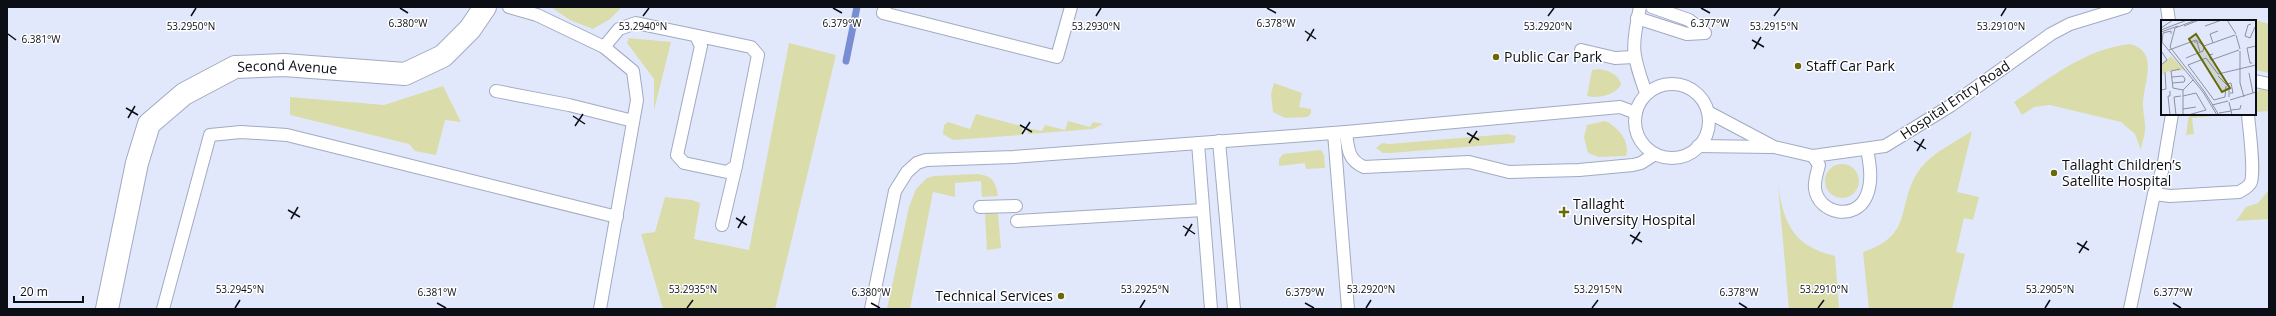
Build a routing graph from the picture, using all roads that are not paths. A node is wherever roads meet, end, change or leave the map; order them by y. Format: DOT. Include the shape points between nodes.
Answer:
graph roads {
  1 [pos="484,7"];
  2 [pos="509,7"];
  3 [pos="885,7"];
  4 [pos="1071,7"];
  5 [pos="1652,7"];
  6 [pos="2126,7"];
  7 [pos="2167,7"];
  8 [pos="2094,11"];
  9 [pos="1639,12"];
  10 [pos="2169,20"];
  11 [pos="696,36"];
  12 [pos="604,47"];
  13 [pos="1581,50"];
  14 [pos="1634,57"];
  15 [pos="2256,81"];
  16 [pos="2269,84"];
  17 [pos="496,91"];
  18 [pos="1646,93"];
  19 [pos="1708,112"];
  20 [pos="1636,113"];
  21 [pos="2172,115"];
  22 [pos="2248,115"];
  23 [pos="633,121"];
  24 [pos="1340,132"];
  25 [pos="1219,141"];
  26 [pos="1198,143"];
  27 [pos="1698,146"];
  28 [pos="1774,147"];
  29 [pos="1867,149"];
  30 [pos="1655,154"];
  31 [pos="1814,156"];
  32 [pos="736,166"];
  33 [pos="2154,194"];
  34 [pos="1016,206"];
  35 [pos="980,207"];
  36 [pos="1203,210"];
  37 [pos="617,217"];
  38 [pos="1017,221"];
  39 [pos="722,225"];
  40 [pos="107,309"];
  41 [pos="163,309"];
  42 [pos="600,309"];
  43 [pos="871,309"];
  44 [pos="1212,309"];
  45 [pos="1234,309"];
  46 [pos="1348,309"];
  47 [pos="2130,309"];
  1 -- 40 [label="street, Second Avenue" via="470,29 443,56 405,74 284,65 235,67 184,94 150,124 137,163"];
  2 -- 12 [label="lane" via="537,15"];
  3 -- 4 [label="lane" via="883,13 1057,58"];
  5 -- 9 [label="lane" via="1689,20 1705,32 1687,34"];
  6 -- 8 [label="lane, Hospital Entry Road"];
  7 -- 10 [label="lane"];
  8 -- 29 [label="lane, Hospital Entry Road" via="2045,38 1950,106 1904,135 1885,146"];
  9 -- 14 [label="lane" via="1633,45"];
  11 -- 12 [label="lane" via="636,23 619,29"];
  11 -- 32 [label="lane" via="752,47 758,55"];
  11 -- 32 [label="lane" via="701,46 677,155 684,163 727,172"];
  12 -- 23 [label="lane" via="633,71 637,100"];
  13 -- 14 [label="lane" via="1616,58"];
  14 -- 18 [label="lane"];
  15 -- 16 [label="lane"];
  17 -- 23 [label="lane"];
  18 -- 19 [label="lane" via="1670,83 1682,85 1694,91 1703,100"];
  18 -- 20 [label="lane"];
  19 -- 27 [label="lane" via="1709,125 1705,137"];
  19 -- 28 [label="lane, Hospital Entry Road"];
  20 -- 24 [label="lane" via="1620,108"];
  20 -- 30 [label="lane" via="1635,127 1639,138"];
  21 -- 33 [label="lane" via="2163,168"];
  22 -- 33 [label="lane" via="2252,175 2249,186 2239,192 2177,196"];
  23 -- 37 [label="lane"];
  24 -- 25 [label="lane"];
  24 -- 30 [label="lane" via="1351,159 1364,167 1469,162 1509,172 1579,170 1633,165"];
  24 -- 46 [label="lane"];
  25 -- 26 [label="lane"];
  25 -- 45 [label="lane"];
  26 -- 36 [label="lane"];
  26 -- 43 [label="lane" via="926,160 917,163 900,180 895,191"];
  27 -- 28 [label="lane, Hospital Entry Road"];
  27 -- 30 [label="lane" via="1689,154 1678,157"];
  28 -- 31 [label="lane, Hospital Entry Road"];
  29 -- 31 [label="lane, Hospital Entry Road"];
  29 -- 31 [label="lane" via="1871,167 1866,198 1854,209 1846,212 1837,212 1820,200 1815,179 1819,165"];
  32 -- 39 [label="lane"];
  33 -- 47 [label="lane"];
  34 -- 35 [label="lane"];
  36 -- 38 [label="lane"];
  36 -- 44 [label="lane"];
  37 -- 41 [label="lane" via="287,135 241,132 210,135"];
  37 -- 42 [label="lane"];
}
